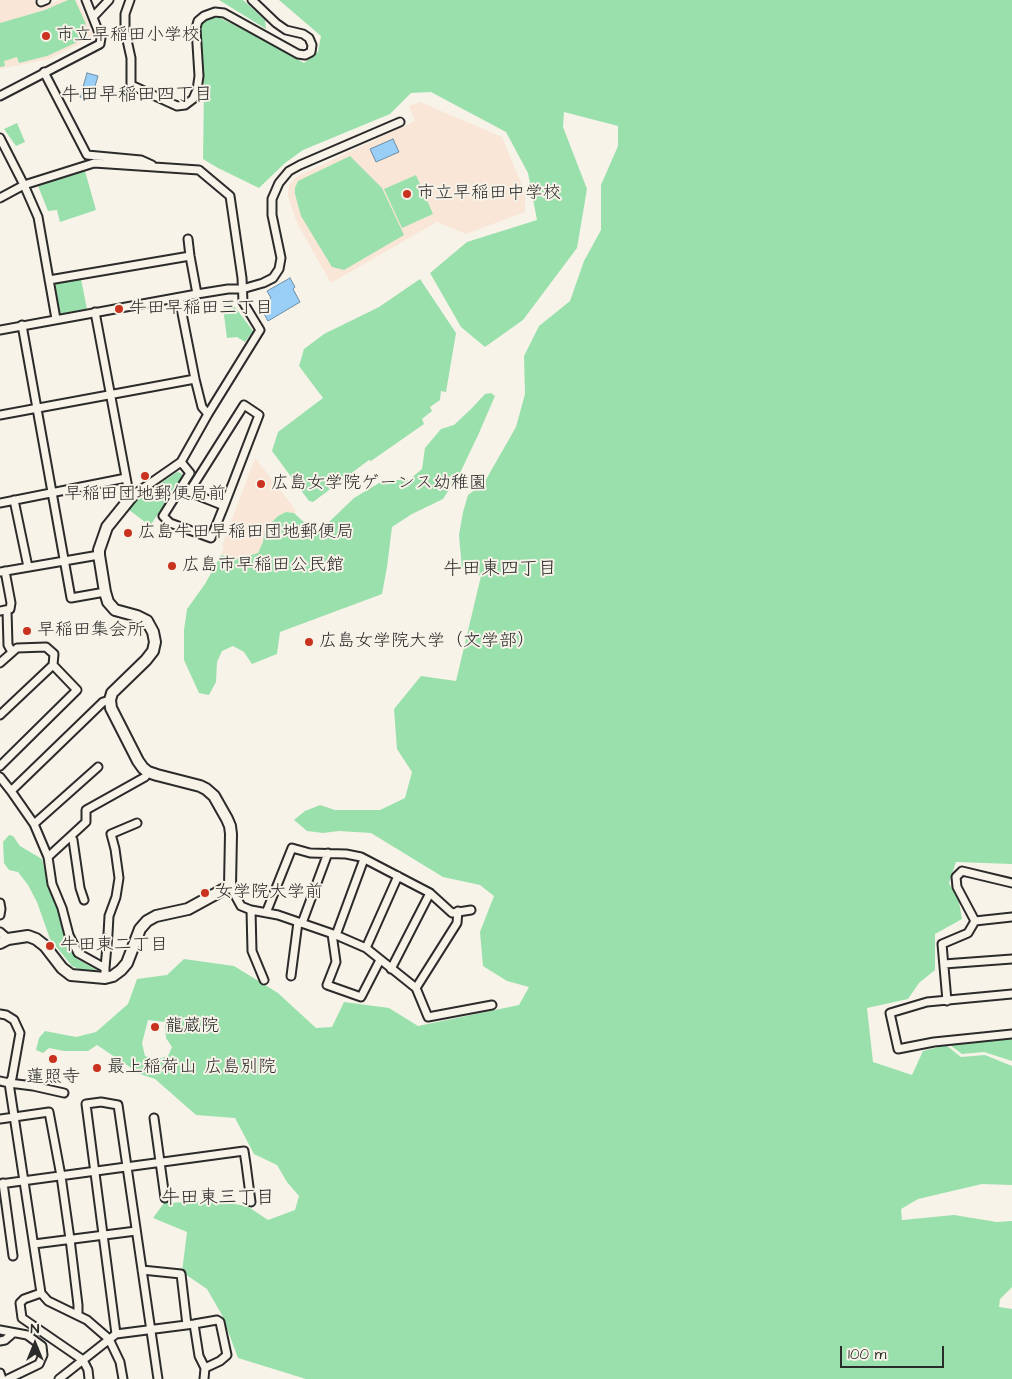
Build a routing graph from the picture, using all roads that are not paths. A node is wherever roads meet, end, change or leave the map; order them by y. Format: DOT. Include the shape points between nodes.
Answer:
graph roads {
  1 [pos="86,0"];
  2 [pos="109,0"];
  3 [pos="130,0"];
  4 [pos="252,0"];
  5 [pos="92,17"];
  6 [pos="44,72"];
  7 [pos="0,96"];
  8 [pos="400,122"];
  9 [pos="0,138"];
  10 [pos="154,167"];
  11 [pos="24,185"];
  12 [pos="0,198"];
  13 [pos="188,240"];
  14 [pos="190,256"];
  15 [pos="49,280"];
  16 [pos="242,289"];
  17 [pos="197,294"];
  18 [pos="180,298"];
  19 [pos="95,312"];
  20 [pos="56,319"];
  21 [pos="22,325"];
  22 [pos="0,330"];
  23 [pos="195,380"];
  24 [pos="110,395"];
  25 [pos="36,409"];
  26 [pos="208,414"];
  27 [pos="0,415"];
  28 [pos="181,462"];
  29 [pos="126,478"];
  30 [pos="53,493"];
  31 [pos="132,496"];
  32 [pos="14,500"];
  33 [pos="0,503"];
  34 [pos="224,506"];
  35 [pos="99,554"];
  36 [pos="64,561"];
  37 [pos="28,567"];
  38 [pos="3,572"];
  39 [pos="105,592"];
  40 [pos="4,611"];
  41 [pos="12,652"];
  42 [pos="0,663"];
  43 [pos="53,665"];
  44 [pos="110,700"];
  45 [pos="0,715"];
  46 [pos="0,766"];
  47 [pos="98,767"];
  48 [pos="148,772"];
  49 [pos="0,778"];
  50 [pos="11,791"];
  51 [pos="137,823"];
  52 [pos="34,824"];
  53 [pos="71,837"];
  54 [pos="328,854"];
  55 [pos="48,857"];
  56 [pos="364,859"];
  57 [pos="398,876"];
  58 [pos="1012,883"];
  59 [pos="230,886"];
  60 [pos="430,893"];
  61 [pos="84,900"];
  62 [pos="0,903"];
  63 [pos="251,910"];
  64 [pos="471,910"];
  65 [pos="458,912"];
  66 [pos="266,913"];
  67 [pos="0,915"];
  68 [pos="1012,917"];
  69 [pos="975,921"];
  70 [pos="300,923"];
  71 [pos="0,932"];
  72 [pos="334,934"];
  73 [pos="4,941"];
  74 [pos="366,948"];
  75 [pos="1012,958"];
  76 [pos="380,960"];
  77 [pos="944,964"];
  78 [pos="391,969"];
  79 [pos="105,973"];
  80 [pos="291,976"];
  81 [pos="264,980"];
  82 [pos="416,988"];
  83 [pos="1012,994"];
  84 [pos="947,1001"];
  85 [pos="492,1005"];
  86 [pos="0,1014"];
  87 [pos="1012,1034"];
  88 [pos="0,1081"];
  89 [pos="9,1083"];
  90 [pos="64,1093"];
  91 [pos="14,1117"];
  92 [pos="154,1118"];
  93 [pos="0,1119"];
  94 [pos="160,1163"];
  95 [pos="126,1167"];
  96 [pos="95,1171"];
  97 [pos="60,1176"];
  98 [pos="24,1180"];
  99 [pos="2,1184"];
  100 [pos="166,1198"];
  101 [pos="250,1202"];
  102 [pos="136,1231"];
  103 [pos="103,1235"];
  104 [pos="70,1240"];
  105 [pos="34,1244"];
  106 [pos="13,1256"];
  107 [pos="142,1270"];
  108 [pos="42,1293"];
  109 [pos="78,1315"];
  110 [pos="190,1325"];
  111 [pos="0,1330"];
  112 [pos="150,1330"];
  113 [pos="13,1332"];
  114 [pos="116,1334"];
  115 [pos="109,1338"];
  116 [pos="0,1340"];
  117 [pos="83,1360"];
  118 [pos="205,1368"];
  119 [pos="0,1373"];
  120 [pos="2,1379"];
  121 [pos="8,1379"];
  122 [pos="60,1379"];
  123 [pos="89,1379"];
  124 [pos="123,1379"];
  125 [pos="158,1379"];
  126 [pos="204,1379"];
  1 -- 5 [label="street"];
  2 -- 5 [label="street"];
  3 -- 4 [label="street" via="125,14 125,31 131,58 131,85 177,106 185,105 197,90 196,28 204,16 215,12 224,14 298,54 311,52 309,38 286,30"];
  5 -- 6 [label="street" via="101,38 100,44"];
  6 -- 7 [label="street"];
  6 -- 10 [label="street" via="87,155 141,160"];
  8 -- 16 [label="street" via="289,171 272,199 281,258 279,269 273,278"];
  9 -- 11 [label="street"];
  10 -- 11 [label="street" via="94,163"];
  10 -- 16 [label="street" via="200,170 230,196"];
  11 -- 12 [label="street"];
  11 -- 15 [label="street" via="38,217"];
  13 -- 14 [label="street"];
  14 -- 15 [label="street"];
  14 -- 17 [label="street"];
  15 -- 20 [label="street"];
  16 -- 17 [label="street"];
  16 -- 26 [label="street" via="243,302 260,330"];
  17 -- 18 [label="street"];
  18 -- 19 [label="street"];
  18 -- 23 [label="street"];
  19 -- 20 [label="street"];
  19 -- 24 [label="street"];
  20 -- 21 [label="street"];
  21 -- 22 [label="street"];
  21 -- 25 [label="street"];
  23 -- 24 [label="street"];
  23 -- 26 [label="street" via="202,407"];
  24 -- 25 [label="street"];
  24 -- 29 [label="street"];
  25 -- 27 [label="street"];
  25 -- 30 [label="street"];
  26 -- 28 [label="street"];
  28 -- 31 [label="street"];
  28 -- 34 [label="street" via="190,473 163,516 170,523 211,538"];
  29 -- 30 [label="street"];
  29 -- 31 [label="street"];
  30 -- 32 [label="street"];
  30 -- 36 [label="street"];
  31 -- 35 [label="street" via="108,527"];
  32 -- 33 [label="street"];
  32 -- 37 [label="street"];
  34 -- 34 [label="street" via="259,415 244,405 189,492"];
  35 -- 36 [label="street"];
  35 -- 39 [label="street"];
  36 -- 37 [label="street"];
  36 -- 39 [label="street" via="71,598"];
  37 -- 38 [label="street"];
  38 -- 40 [label="street" via="11,603 10,609"];
  39 -- 44 [label="street" via="108,602 116,610 147,621 155,642 153,651 112,693"];
  40 -- 41 [label="street" via="8,645"];
  41 -- 42 [label="street"];
  41 -- 43 [label="street" via="17,648 46,647 54,654"];
  43 -- 45 [label="street"];
  43 -- 46 [label="street" via="76,690"];
  44 -- 48 [label="street" via="138,761"];
  44 -- 50 [label="street" via="103,702"];
  47 -- 52 [label="street"];
  48 -- 53 [label="street" via="145,777 86,810 86,822"];
  48 -- 59 [label="street" via="200,786 214,796 230,826"];
  49 -- 50 [label="street"];
  50 -- 52 [label="street"];
  51 -- 79 [label="street" via="111,834 119,878 109,916"];
  52 -- 55 [label="street"];
  53 -- 55 [label="street"];
  53 -- 61 [label="street"];
  54 -- 56 [label="street"];
  54 -- 66 [label="street" via="292,848"];
  54 -- 70 [label="street"];
  55 -- 79 [label="street" via="52,884 69,935 78,953"];
  56 -- 57 [label="street"];
  56 -- 72 [label="street"];
  57 -- 60 [label="street"];
  57 -- 74 [label="street"];
  58 -- 69 [label="street" via="962,871 956,877 957,887"];
  59 -- 63 [label="street" via="241,906"];
  59 -- 79 [label="street" via="188,909 147,921 140,929 122,970 113,976"];
  60 -- 65 [label="street" via="452,912"];
  60 -- 78 [label="street"];
  62 -- 67 [label="street"];
  63 -- 66 [label="street"];
  63 -- 81 [label="street" via="252,951"];
  64 -- 65 [label="street"];
  65 -- 82 [label="street" via="457,923"];
  66 -- 70 [label="street"];
  68 -- 69 [label="street"];
  69 -- 77 [label="street" via="968,933 942,944"];
  70 -- 72 [label="street"];
  70 -- 80 [label="street"];
  71 -- 73 [label="street"];
  72 -- 74 [label="street"];
  72 -- 76 [label="street" via="336,962 327,984 361,997"];
  73 -- 79 [label="street" via="28,936 36,939 71,975"];
  74 -- 76 [label="street"];
  75 -- 77 [label="street"];
  76 -- 78 [label="street"];
  77 -- 84 [label="street"];
  78 -- 82 [label="street"];
  82 -- 85 [label="street" via="428,1017"];
  83 -- 84 [label="street"];
  84 -- 87 [label="street" via="927,1002 890,1013 898,1049"];
  86 -- 89 [label="street" via="14,1020 20,1033"];
  88 -- 89 [label="street"];
  89 -- 90 [label="street"];
  89 -- 91 [label="street"];
  91 -- 93 [label="street"];
  91 -- 97 [label="street" via="49,1112"];
  91 -- 98 [label="street"];
  92 -- 94 [label="street"];
  94 -- 95 [label="street"];
  94 -- 100 [label="street"];
  94 -- 101 [label="street" via="244,1152"];
  95 -- 96 [label="street"];
  95 -- 96 [label="street" via="118,1106 101,1102 86,1104"];
  95 -- 102 [label="street"];
  96 -- 97 [label="street"];
  96 -- 103 [label="street"];
  97 -- 98 [label="street"];
  97 -- 104 [label="street"];
  98 -- 99 [label="street"];
  98 -- 105 [label="street"];
  99 -- 106 [label="street"];
  102 -- 103 [label="street"];
  102 -- 107 [label="street"];
  103 -- 104 [label="street"];
  103 -- 114 [label="street"];
  104 -- 105 [label="street"];
  104 -- 109 [label="street"];
  105 -- 108 [label="street"];
  107 -- 110 [label="street" via="182,1274"];
  107 -- 112 [label="street"];
  108 -- 109 [label="street" via="48,1301"];
  108 -- 117 [label="street" via="20,1303 22,1318"];
  109 -- 115 [label="street"];
  110 -- 112 [label="street"];
  110 -- 118 [label="street"];
  110 -- 118 [label="street" via="220,1322 228,1355"];
  111 -- 113 [label="street"];
  112 -- 114 [label="street"];
  112 -- 125 [label="street"];
  113 -- 116 [label="street" via="5,1340"];
  113 -- 121 [label="street" via="35,1340 42,1346 43,1354 39,1364"];
  114 -- 115 [label="street"];
  115 -- 117 [label="street"];
  115 -- 124 [label="street" via="120,1362"];
  117 -- 122 [label="street"];
  117 -- 123 [label="street"];
  118 -- 126 [label="street"];
  119 -- 120 [label="street"];
}
